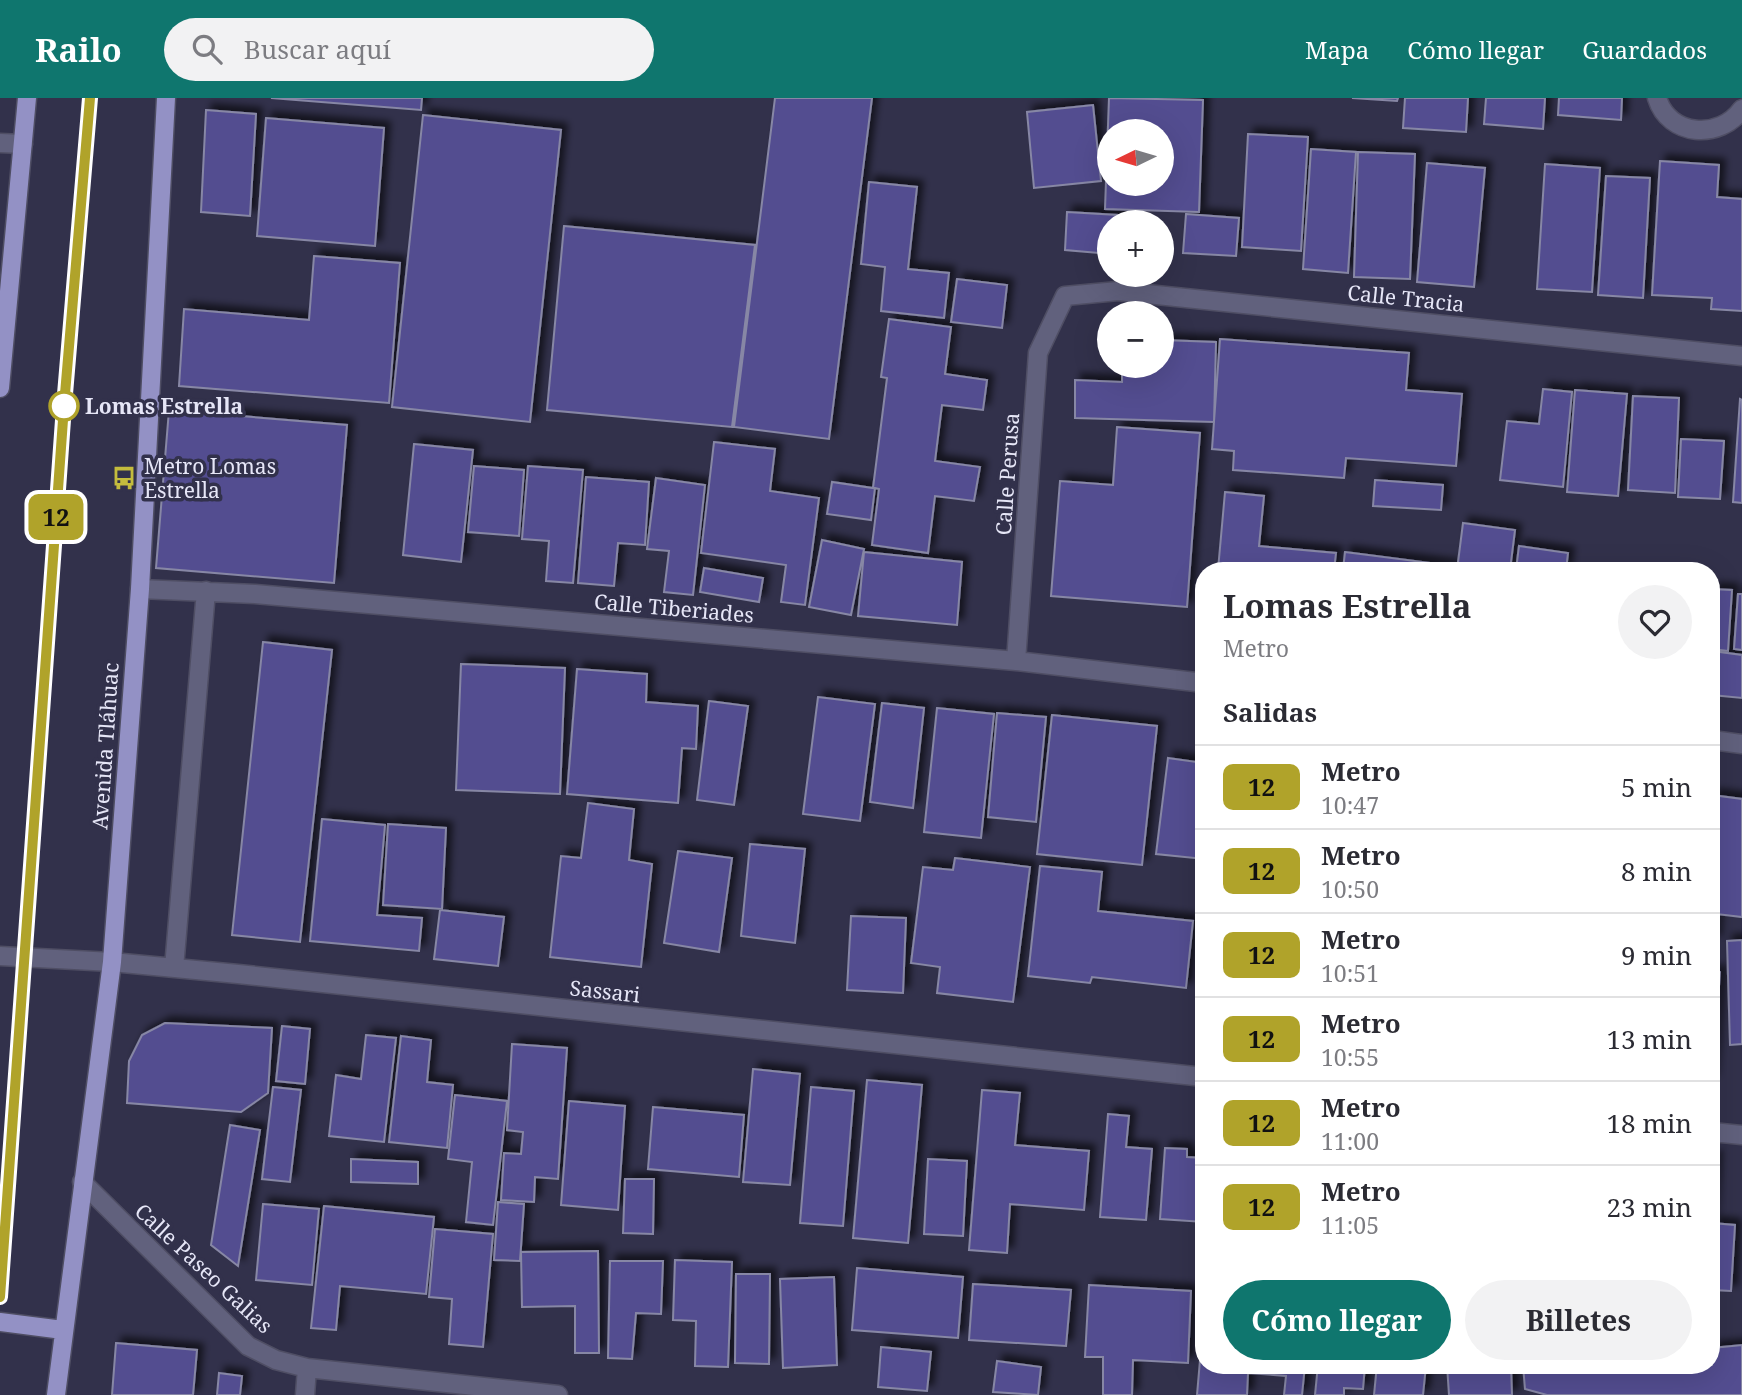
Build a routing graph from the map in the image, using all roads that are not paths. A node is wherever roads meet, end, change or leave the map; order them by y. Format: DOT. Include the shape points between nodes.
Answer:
graph roads {
  1 [pos="27,98"];
  2 [pos="166,98"];
  3 [pos="1657,98"];
  4 [pos="1742,109"];
  5 [pos="0,143"];
  6 [pos="23,144"];
  7 [pos="1065,296"];
  8 [pos="1742,356"];
  9 [pos="0,378"];
  10 [pos="0,388"];
  11 [pos="140,589"];
  12 [pos="206,591"];
  13 [pos="1016,661"];
  14 [pos="1195,682"];
  15 [pos="1720,741"];
  16 [pos="1742,744"];
  17 [pos="0,956"];
  18 [pos="112,962"];
  19 [pos="174,968"];
  20 [pos="1195,1076"];
  21 [pos="1720,1133"];
  22 [pos="1742,1135"];
  23 [pos="82,1182"];
  24 [pos="0,1322"];
  25 [pos="63,1330"];
  26 [pos="307,1368"];
  27 [pos="56,1395"];
  28 [pos="305,1395"];
  29 [pos="558,1395"];
  1 -- 6 [label="main road"];
  2 -- 11 [label="main road, Avenida Tláhuac"];
  3 -- 4 [label="street" via="1668,117 1697,130 1728,124"];
  5 -- 6 [label="street"];
  6 -- 9 [label="main road"];
  7 -- 8 [label="street, Calle Tracia" via="1118,291"];
  7 -- 13 [label="street, Calle Perusa" via="1038,353"];
  9 -- 10 [label="main road"];
  11 -- 12 [label="street, Calle Tiberiades"];
  11 -- 18 [label="main road, Avenida Tláhuac"];
  12 -- 13 [label="street, Calle Tiberiades"];
  12 -- 19 [label="street"];
  13 -- 14 [label="street, Calle Tiberiades"];
  15 -- 16 [label="street"];
  17 -- 18 [label="street, Sassari"];
  18 -- 19 [label="street, Sassari"];
  18 -- 23 [label="main road, Avenida Tláhuac"];
  19 -- 20 [label="street, Sassari"];
  21 -- 22 [label="street"];
  23 -- 25 [label="main road, Avenida Tláhuac"];
  23 -- 26 [label="street, Calle Paseo Galias" via="248,1346"];
  24 -- 25 [label="main road"];
  25 -- 27 [label="main road, Avenida Tláhuac"];
  26 -- 28 [label="street"];
  26 -- 29 [label="street, Calle Paseo Galias"];
}
